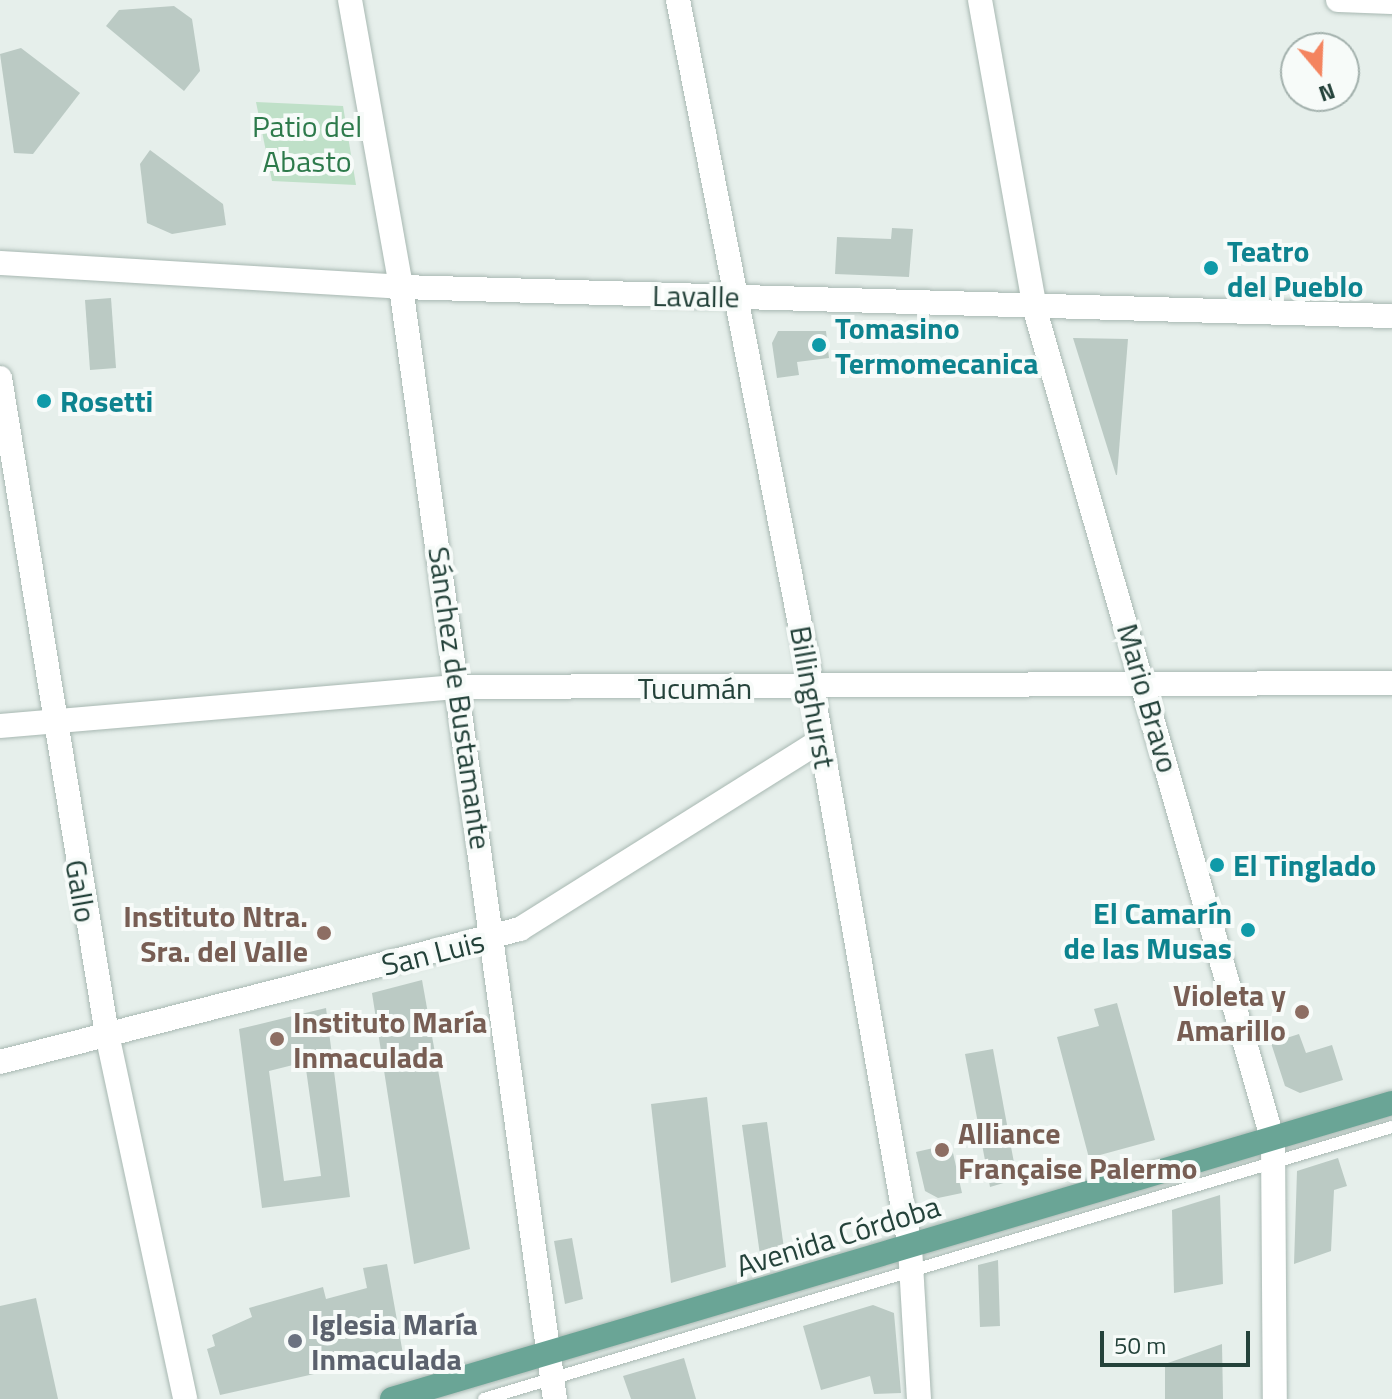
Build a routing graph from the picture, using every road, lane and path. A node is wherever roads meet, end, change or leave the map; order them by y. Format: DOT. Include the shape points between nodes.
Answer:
graph roads {
  1 [pos="350,0"];
  2 [pos="678,0"];
  3 [pos="980,0"];
  4 [pos="1338,0"];
  5 [pos="1392,2"];
  6 [pos="0,263"];
  7 [pos="401,287"];
  8 [pos="738,298"];
  9 [pos="1035,310"];
  10 [pos="1392,316"];
  11 [pos="0,378"];
  12 [pos="1392,683"];
  13 [pos="458,687"];
  14 [pos="812,688"];
  15 [pos="1145,689"];
  16 [pos="51,721"];
  17 [pos="0,726"];
  18 [pos="821,740"];
  19 [pos="495,938"];
  20 [pos="107,1034"];
  21 [pos="0,1062"];
  22 [pos="1392,1103"];
  23 [pos="1392,1127"];
  24 [pos="1275,1152"];
  25 [pos="910,1248"];
  26 [pos="914,1273"];
  27 [pos="551,1355"];
  28 [pos="554,1390"];
  29 [pos="185,1399"];
  30 [pos="392,1399"];
  31 [pos="484,1399"];
  32 [pos="919,1399"];
  33 [pos="1275,1399"];
  1 -- 7 [label="street, Sánchez de Bustamante"];
  2 -- 8 [label="street, Billinghurst"];
  3 -- 9 [label="street, Mario Bravo"];
  4 -- 5 [label="street"];
  6 -- 7 [label="street, Lavalle"];
  7 -- 8 [label="street, Lavalle"];
  7 -- 13 [label="street, Sánchez de Bustamante"];
  8 -- 9 [label="street, Lavalle"];
  8 -- 14 [label="street, Billinghurst"];
  9 -- 10 [label="street, Lavalle"];
  9 -- 15 [label="street, Mario Bravo"];
  11 -- 16 [label="street, Gallo"];
  12 -- 15 [label="street, Tucumán"];
  13 -- 14 [label="street, Tucumán"];
  13 -- 16 [label="street, Tucumán"];
  13 -- 19 [label="street, Sánchez de Bustamante"];
  14 -- 15 [label="street, Tucumán"];
  14 -- 18 [label="street, Billinghurst"];
  15 -- 24 [label="street, Mario Bravo"];
  16 -- 17 [label="street, Tucumán"];
  16 -- 20 [label="street, Gallo"];
  18 -- 19 [label="street, San Luis"];
  18 -- 25 [label="street, Billinghurst"];
  19 -- 20 [label="street, San Luis"];
  19 -- 27 [label="street, Sánchez de Bustamante"];
  20 -- 21 [label="street, San Luis"];
  20 -- 29 [label="street, Gallo"];
  22 -- 24 [label="main road, Avenida Córdoba"];
  23 -- 24 [label="lane, Avenida Córdoba"];
  24 -- 25 [label="main road, Avenida Córdoba"];
  24 -- 26 [label="lane, Avenida Córdoba"];
  24 -- 33 [label="street, Mario Bravo"];
  25 -- 26 [label="street, Billinghurst"];
  25 -- 27 [label="main road, Avenida Córdoba"];
  26 -- 28 [label="lane, Avenida Córdoba"];
  26 -- 32 [label="street, Billinghurst"];
  27 -- 28 [label="street, Sánchez de Bustamante"];
  27 -- 30 [label="main road, Avenida Córdoba"];
  28 -- 31 [label="lane, Avenida Córdoba"];
}
